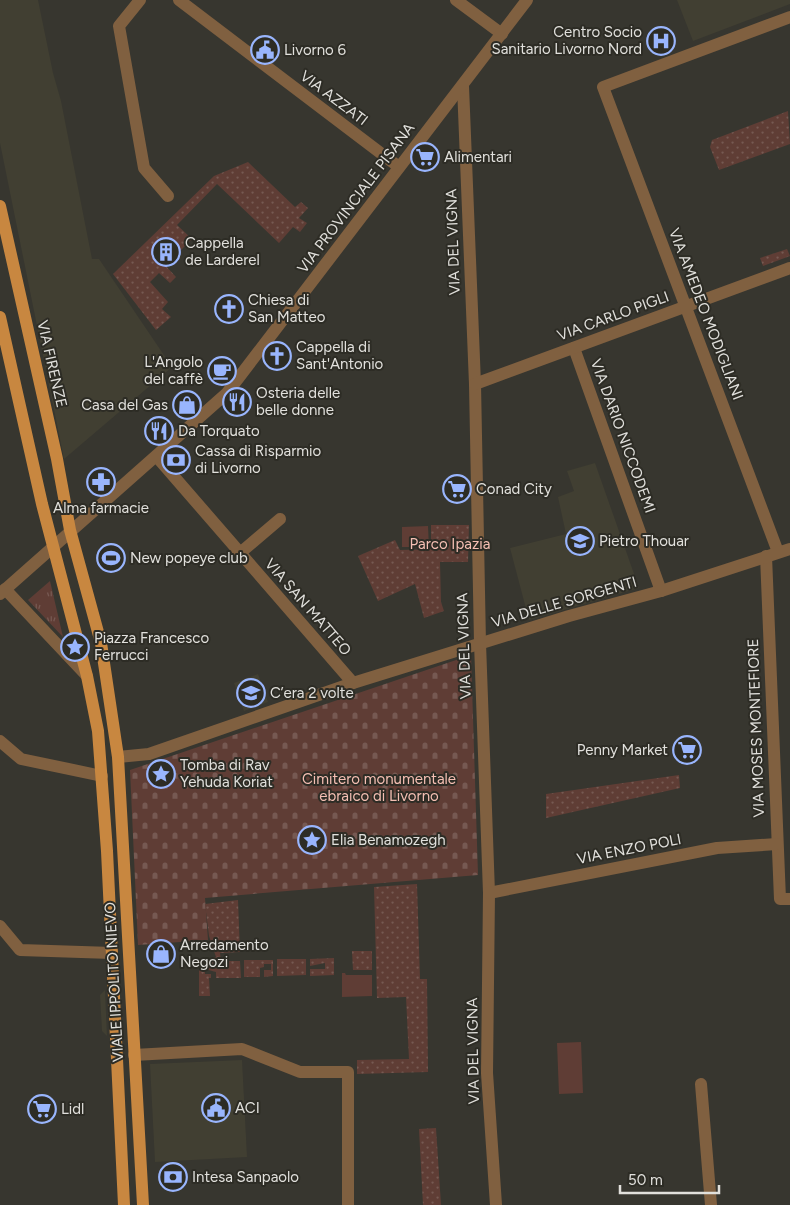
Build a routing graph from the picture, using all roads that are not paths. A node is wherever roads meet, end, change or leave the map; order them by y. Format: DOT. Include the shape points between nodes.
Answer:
graph roads {
  1 [pos="140,0"];
  2 [pos="179,0"];
  3 [pos="456,0"];
  4 [pos="527,0"];
  5 [pos="790,17"];
  6 [pos="502,34"];
  7 [pos="462,86"];
  8 [pos="399,167"];
  9 [pos="168,196"];
  10 [pos="0,206"];
  11 [pos="790,268"];
  12 [pos="686,307"];
  13 [pos="0,317"];
  14 [pos="574,348"];
  15 [pos="475,384"];
  16 [pos="157,457"];
  17 [pos="280,519"];
  18 [pos="70,530"];
  19 [pos="52,546"];
  20 [pos="778,552"];
  21 [pos="240,553"];
  22 [pos="3,591"];
  23 [pos="662,591"];
  24 [pos="480,643"];
  25 [pos="87,676"];
  26 [pos="353,682"];
  27 [pos="0,741"];
  28 [pos="118,757"];
  29 [pos="102,776"];
  30 [pos="777,844"];
  31 [pos="489,893"];
  32 [pos="785,899"];
  33 [pos="0,926"];
  34 [pos="112,953"];
  35 [pos="134,1054"];
  36 [pos="701,1084"];
  37 [pos="124,1205"];
  38 [pos="143,1205"];
  39 [pos="348,1205"];
  40 [pos="496,1205"];
  41 [pos="711,1205"];
  1 -- 9 [label="street" via="119,26 144,168"];
  2 -- 8 [label="street, VIA AZZATI"];
  3 -- 6 [label="street"];
  4 -- 6 [label="street, VIA PROVINCIALE PISANA"];
  5 -- 12 [label="street, VIA AMEDEO MODIGLIANI" via="603,87"];
  6 -- 7 [label="street, VIA PROVINCIALE PISANA"];
  7 -- 8 [label="street, VIA PROVINCIALE PISANA"];
  7 -- 15 [label="street, VIA DEL VIGNA"];
  8 -- 16 [label="street, VIA PROVINCIALE PISANA" via="227,393"];
  10 -- 18 [label="main road, VIA FIRENZE"];
  11 -- 12 [label="street, VIA CARLO PIGLI"];
  12 -- 14 [label="street, VIA CARLO PIGLI"];
  12 -- 20 [label="street, VIA AMEDEO MODIGLIANI"];
  13 -- 19 [label="main road"];
  14 -- 15 [label="street, VIA CARLO PIGLI"];
  14 -- 23 [label="street, VIA DARIO NICCODEMI"];
  15 -- 24 [label="street, VIA DEL VIGNA"];
  16 -- 18 [label="street, VIA PROVINCIALE PISANA"];
  16 -- 21 [label="street, VIA SAN MATTEO"];
  17 -- 21 [label="street"];
  18 -- 19 [label="street, VIA PROVINCIALE PISANA"];
  18 -- 28 [label="main road" via="101,643"];
  19 -- 22 [label="street, VIA PROVINCIALE PISANA"];
  19 -- 25 [label="main road"];
  20 -- 23 [label="street, VIA DELLE SORGENTI"];
  20 -- 30 [label="street, VIA MOSES MONTEFIORE"];
  21 -- 26 [label="street, VIA SAN MATTEO"];
  22 -- 25 [label="street"];
  23 -- 24 [label="street, VIA DELLE SORGENTI"];
  24 -- 26 [label="street, VIA DELLE SORGENTI"];
  24 -- 31 [label="street, VIA DEL VIGNA"];
  25 -- 29 [label="main road" via="98,731"];
  26 -- 28 [label="street, VIA DELLE SORGENTI" via="149,754"];
  27 -- 29 [label="street" via="21,759"];
  28 -- 35 [label="main road, VIALE IPPOLITO NIEVO"];
  29 -- 34 [label="main road, VIALE IPPOLITO NIEVO"];
  30 -- 31 [label="street, VIA ENZO POLI" via="717,848"];
  30 -- 32 [label="street, VIA MOSES MONTEFIORE"];
  31 -- 40 [label="street, VIA DEL VIGNA" via="487,1073"];
  33 -- 34 [label="street" via="20,950"];
  34 -- 37 [label="main road, VIALE IPPOLITO NIEVO"];
  35 -- 38 [label="main road, VIALE IPPOLITO NIEVO"];
  35 -- 39 [label="street" via="242,1049 300,1072 348,1072"];
  36 -- 41 [label="street"];
}
